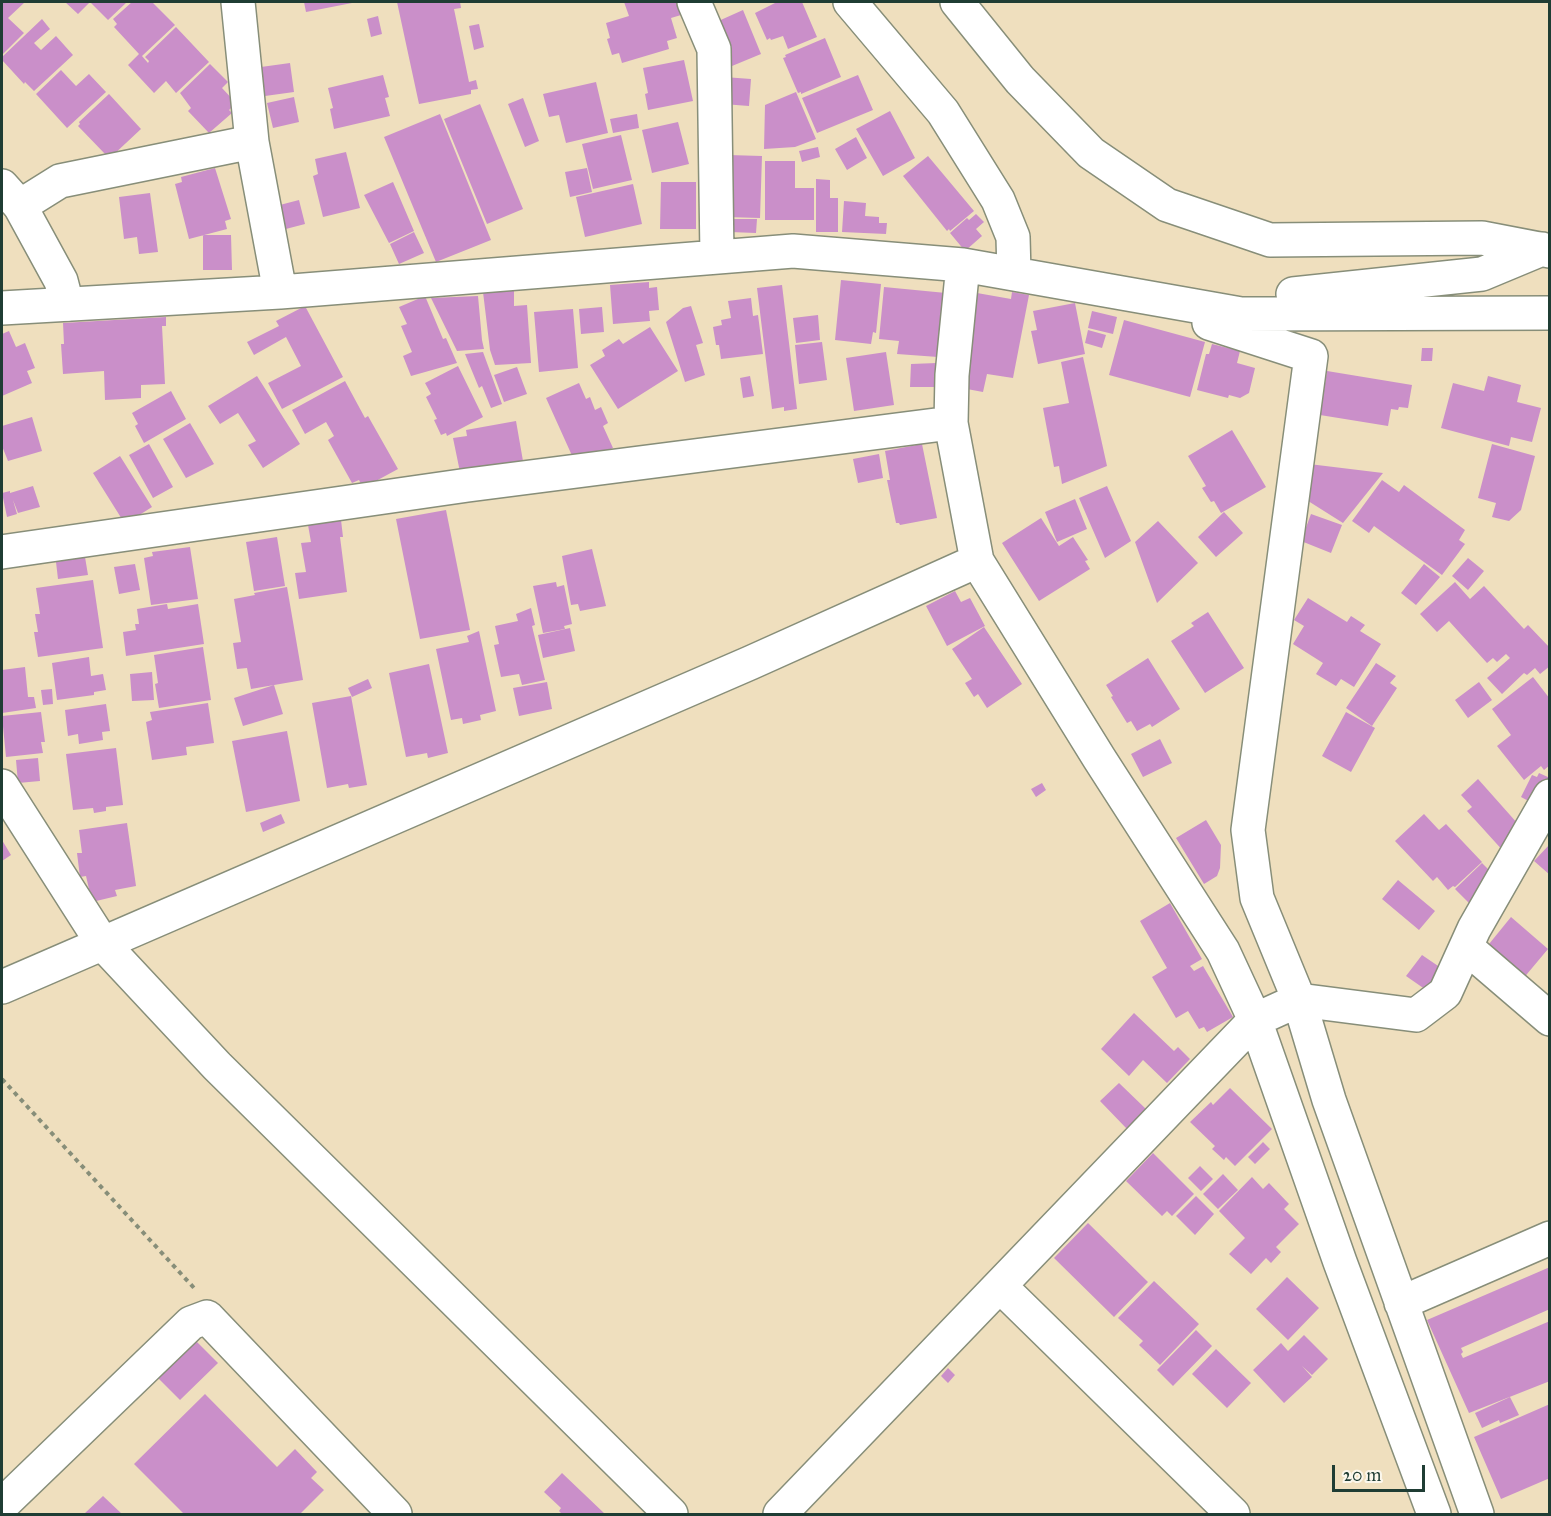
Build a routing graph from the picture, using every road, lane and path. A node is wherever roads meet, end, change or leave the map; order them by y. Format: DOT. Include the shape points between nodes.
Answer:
graph roads {
  1 [pos="238,2"];
  2 [pos="694,2"];
  3 [pos="850,2"];
  4 [pos="957,2"];
  5 [pos="252,142"];
  6 [pos="11,196"];
  7 [pos="1546,249"];
  8 [pos="717,257"];
  9 [pos="963,265"];
  10 [pos="1014,273"];
  11 [pos="280,292"];
  12 [pos="67,304"];
  13 [pos="1184,305"];
  14 [pos="2,308"];
  15 [pos="1550,312"];
  16 [pos="951,423"];
  17 [pos="2,552"];
  18 [pos="977,561"];
  19 [pos="2,786"];
  20 [pos="1550,796"];
  21 [pos="103,944"];
  22 [pos="1466,947"];
  23 [pos="2,987"];
  24 [pos="1299,1000"];
  25 [pos="1550,1019"];
  26 [pos="1255,1020"];
  27 [pos="2,1079"];
  28 [pos="1550,1238"];
  29 [pos="1001,1287"];
  30 [pos="1401,1303"];
  31 [pos="207,1317"];
  32 [pos="2,1505"];
  33 [pos="394,1515"];
  34 [pos="671,1515"];
  35 [pos="780,1515"];
  36 [pos="1233,1515"];
  37 [pos="1434,1515"];
  38 [pos="1477,1515"];
  1 -- 5 [label="street"];
  2 -- 8 [label="street" via="714,49"];
  3 -- 10 [label="street" via="943,111 998,200 1013,237"];
  4 -- 7 [label="street" via="1020,80 1091,153 1167,205 1270,240 1482,238"];
  5 -- 6 [label="street" via="60,181"];
  5 -- 11 [label="street"];
  6 -- 12 [label="street" via="61,281"];
  7 -- 13 [label="street" via="1482,274"];
  8 -- 9 [label="street" via="792,251"];
  8 -- 11 [label="street"];
  9 -- 10 [label="street"];
  9 -- 16 [label="street"];
  10 -- 13 [label="street"];
  11 -- 12 [label="street"];
  12 -- 14 [label="street"];
  13 -- 15 [label="street" via="1241,314"];
  13 -- 24 [label="street" via="1202,321 1311,356 1248,830 1257,898"];
  16 -- 17 [label="street" via="468,485"];
  16 -- 18 [label="street"];
  18 -- 21 [label="street"];
  18 -- 26 [label="street" via="1223,951"];
  19 -- 21 [label="street"];
  20 -- 22 [label="street"];
  21 -- 23 [label="street"];
  21 -- 34 [label="street" via="217,1066"];
  22 -- 24 [label="street" via="1445,993 1416,1015"];
  22 -- 25 [label="street"];
  24 -- 26 [label="street"];
  24 -- 30 [label="street" via="1329,1100"];
  26 -- 29 [label="street"];
  26 -- 37 [label="street"];
  27 -- 31 [label="path" via="195,1289"];
  28 -- 30 [label="street"];
  29 -- 35 [label="street"];
  29 -- 36 [label="street"];
  30 -- 38 [label="street"];
  31 -- 32 [label="street" via="191,1323"];
  31 -- 33 [label="street"];
}
